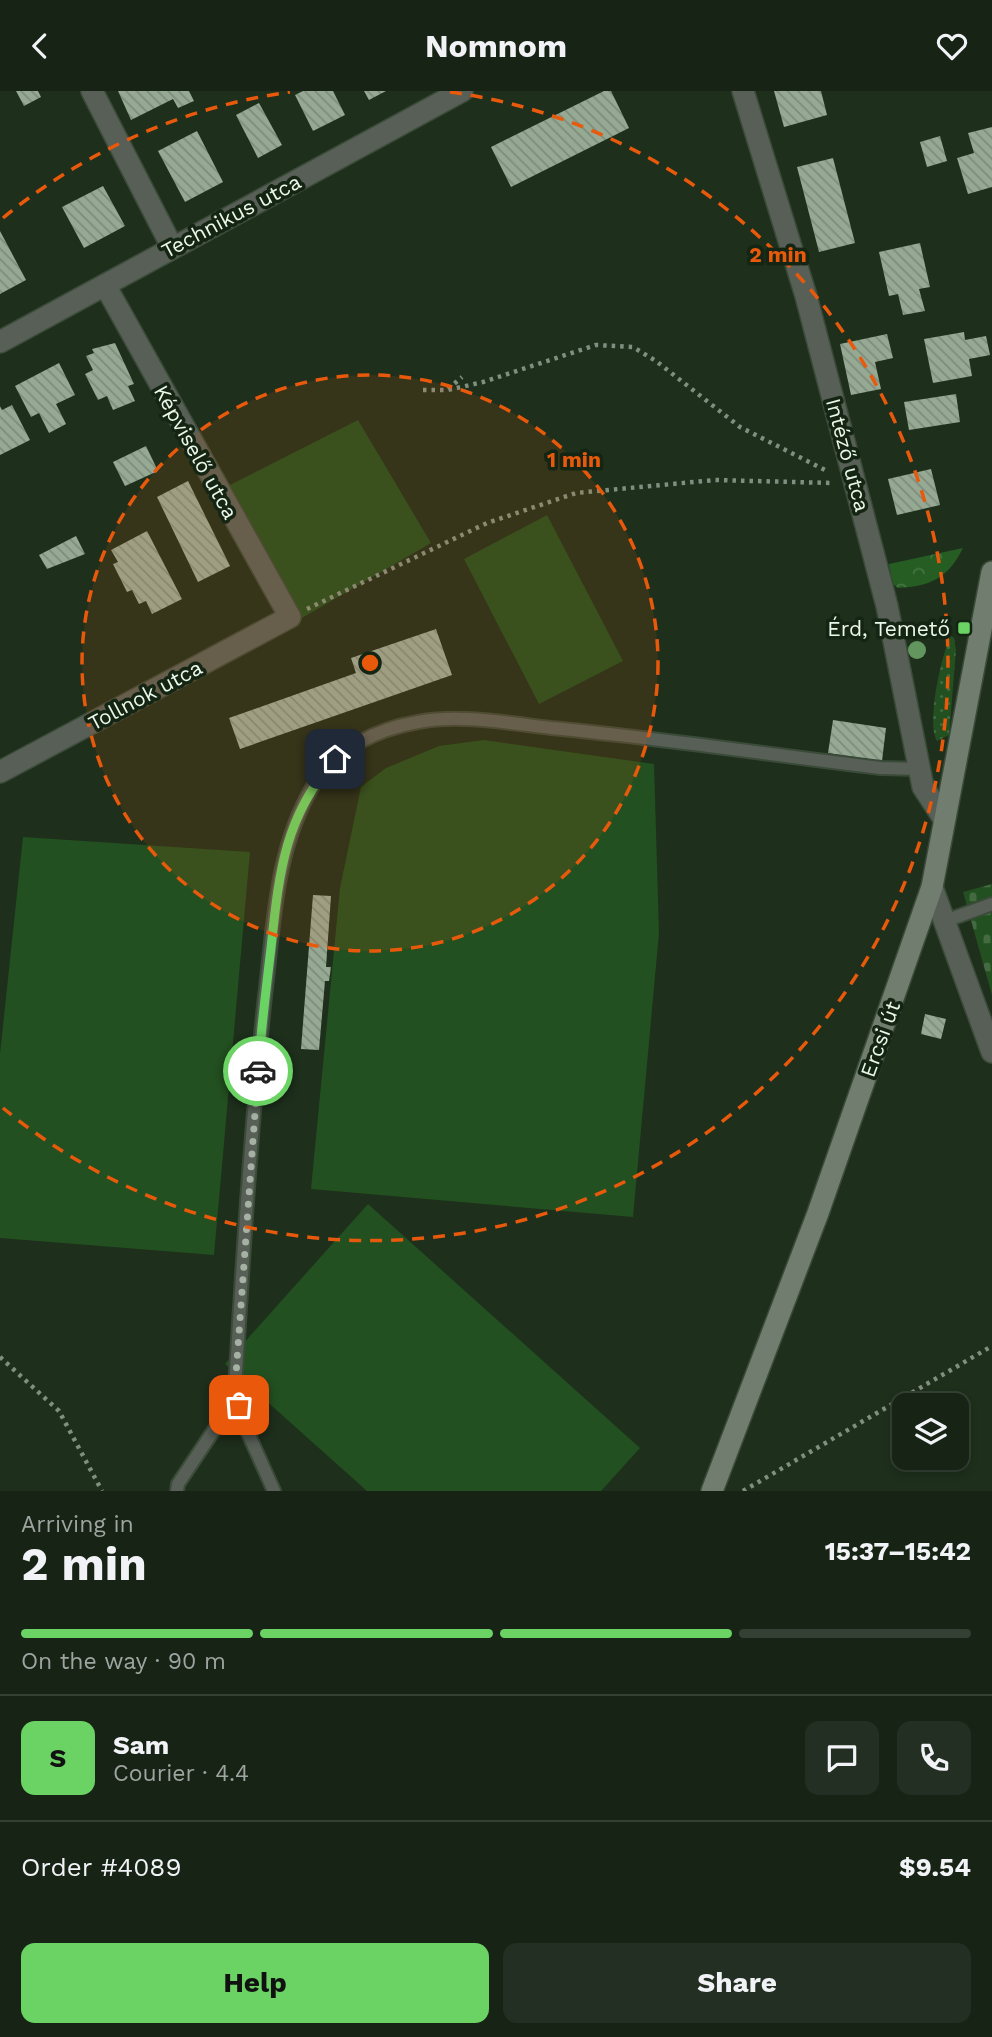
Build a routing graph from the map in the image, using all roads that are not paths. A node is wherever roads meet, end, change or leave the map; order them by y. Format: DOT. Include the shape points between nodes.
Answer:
graph roads {
  1 [pos="92,91"];
  2 [pos="462,91"];
  3 [pos="743,91"];
  4 [pos="172,247"];
  5 [pos="105,285"];
  6 [pos="0,342"];
  7 [pos="992,572"];
  8 [pos="290,617"];
  9 [pos="919,769"];
  10 [pos="0,772"];
  11 [pos="944,819"];
  12 [pos="932,887"];
  13 [pos="992,904"];
  14 [pos="945,921"];
  15 [pos="992,1052"];
  16 [pos="235,1388"];
  17 [pos="177,1491"];
  18 [pos="274,1491"];
  19 [pos="712,1491"];
  1 -- 4 [label="street"];
  2 -- 4 [label="street, Technikus utca"];
  3 -- 9 [label="street, Intéző utca" via="806,296 887,606"];
  4 -- 5 [label="street, Technikus utca"];
  5 -- 6 [label="street, Technikus utca"];
  5 -- 8 [label="street, Képviselő utca"];
  7 -- 11 [label="main road, Ercsi út"];
  8 -- 10 [label="street, Tollnok utca"];
  9 -- 11 [label="street, Intéző utca" via="923,787"];
  9 -- 16 [label="lane" via="470,720 421,721 389,729 335,759 314,783 295,820 277,889 261,1037"];
  11 -- 12 [label="main road, Ercsi út"];
  12 -- 14 [label="street"];
  12 -- 19 [label="main road, Ercsi út" via="818,1213"];
  13 -- 14 [label="lane"];
  14 -- 15 [label="street"];
  16 -- 17 [label="lane" via="228,1409"];
  16 -- 18 [label="lane" via="243,1422"];
}
